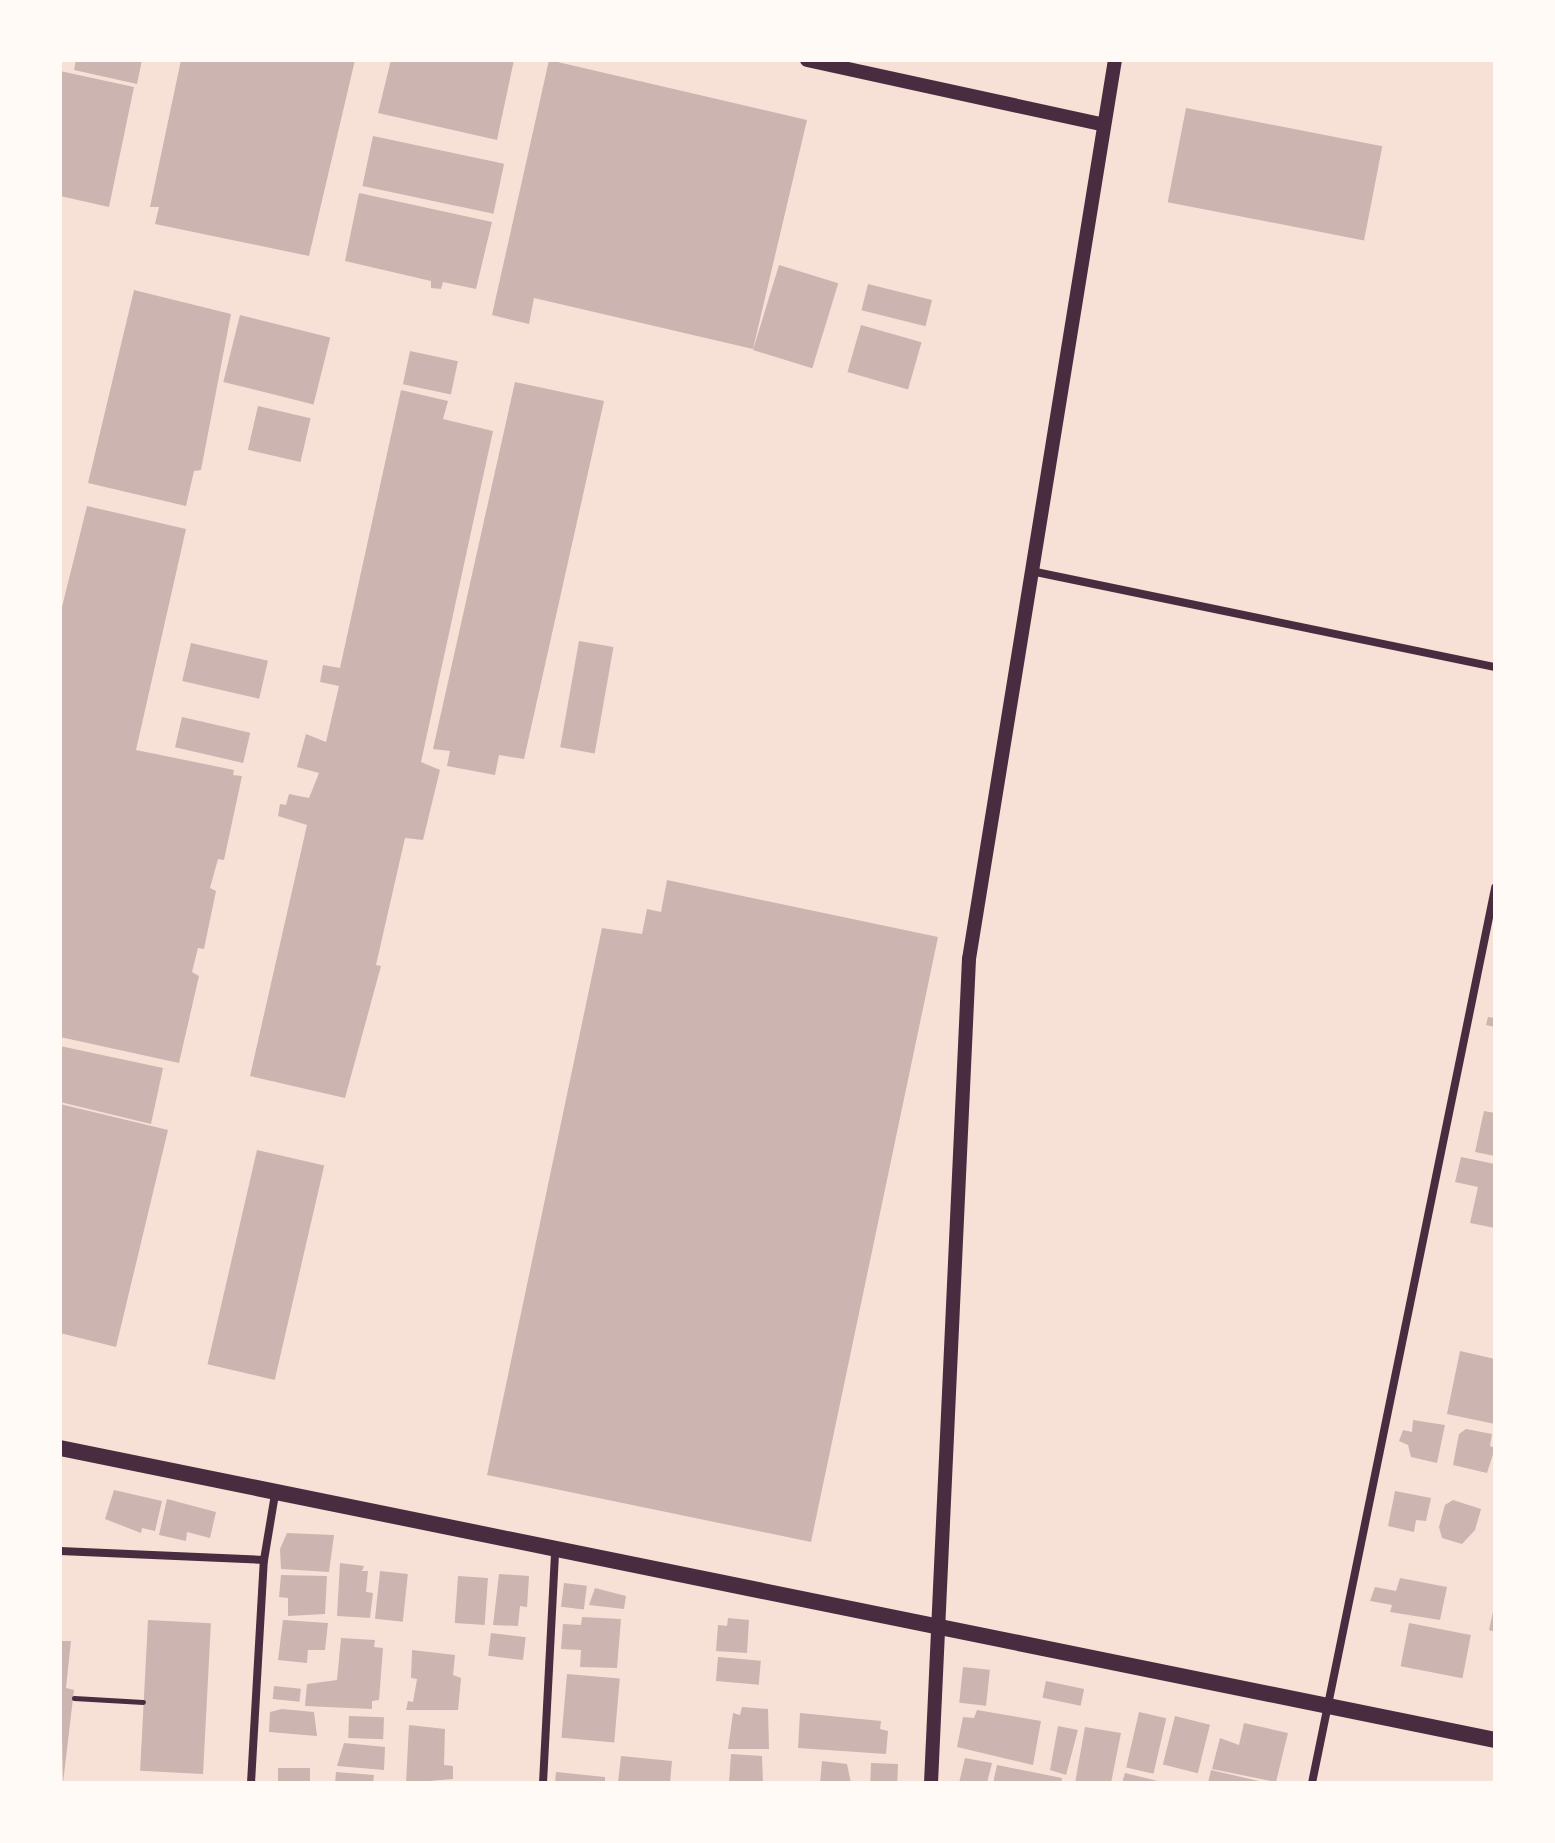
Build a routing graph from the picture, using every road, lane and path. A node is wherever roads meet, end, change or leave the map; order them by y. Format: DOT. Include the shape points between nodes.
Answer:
graph roads {
  1 [pos="807,60"];
  2 [pos="1115,60"];
  3 [pos="1104,125"];
  4 [pos="1031,571"];
  5 [pos="1495,667"];
  6 [pos="1495,888"];
  7 [pos="60,1448"];
  8 [pos="275,1494"];
  9 [pos="60,1551"];
  10 [pos="555,1552"];
  11 [pos="264,1560"];
  12 [pos="938,1630"];
  13 [pos="74,1698"];
  14 [pos="143,1702"];
  15 [pos="1328,1707"];
  16 [pos="1495,1740"];
  17 [pos="251,1783"];
  18 [pos="543,1783"];
  19 [pos="931,1783"];
  20 [pos="1312,1783"];
  1 -- 3 [label="street"];
  2 -- 3 [label="street"];
  3 -- 4 [label="street"];
  4 -- 5 [label="street"];
  4 -- 12 [label="street" via="969,959"];
  6 -- 15 [label="street"];
  7 -- 8 [label="main road"];
  8 -- 10 [label="main road"];
  8 -- 11 [label="street"];
  9 -- 11 [label="street"];
  10 -- 12 [label="main road"];
  10 -- 18 [label="street"];
  11 -- 17 [label="street"];
  12 -- 15 [label="main road"];
  12 -- 19 [label="street"];
  13 -- 14 [label="path"];
  15 -- 16 [label="main road"];
  15 -- 20 [label="street"];
}
